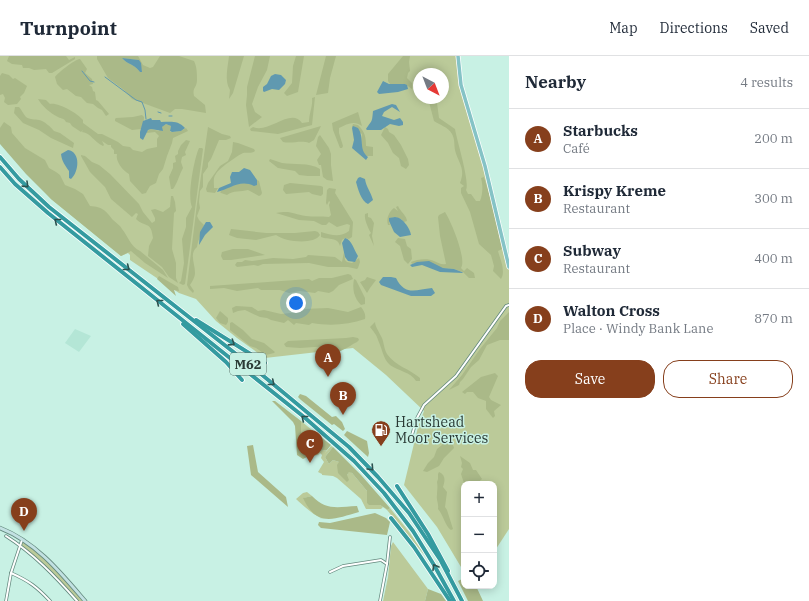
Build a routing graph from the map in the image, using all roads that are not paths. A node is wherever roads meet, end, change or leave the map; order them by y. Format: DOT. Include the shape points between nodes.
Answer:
graph roads {
  1 [pos="458,56"];
  2 [pos="0,157"];
  3 [pos="0,167"];
  4 [pos="509,267"];
  5 [pos="509,305"];
  6 [pos="176,307"];
  7 [pos="169,310"];
  8 [pos="264,363"];
  9 [pos="242,380"];
  10 [pos="412,436"];
  11 [pos="397,486"];
  12 [pos="391,518"];
  13 [pos="0,528"];
  14 [pos="6,536"];
  15 [pos="390,537"];
  16 [pos="22,540"];
  17 [pos="20,545"];
  18 [pos="387,564"];
  19 [pos="330,572"];
  20 [pos="11,573"];
  21 [pos="453,584"];
  22 [pos="6,601"];
  23 [pos="50,601"];
  24 [pos="77,601"];
  25 [pos="85,601"];
  26 [pos="380,601"];
  27 [pos="450,601"];
  28 [pos="454,601"];
  29 [pos="462,601"];
  1 -- 4 [label="main road" via="461,85 485,166"];
  2 -- 6 [label="highway, M62, one-way" via="49,207"];
  7 -- 3 [label="highway, M62, one-way" via="48,214"];
  5 -- 10 [label="street" via="456,376 424,405"];
  6 -- 8 [label="highway, one-way"];
  6 -- 21 [label="highway, M62, one-way" via="332,431 363,460 409,513"];
  7 -- 9 [label="highway"];
  28 -- 7 [label="highway, M62, one-way" via="413,531 367,473 328,437"];
  11 -- 21 [label="highway" via="438,549"];
  12 -- 27 [label="highway"];
  13 -- 16 [label="main road"];
  14 -- 17 [label="street"];
  15 -- 18 [label="street"];
  16 -- 17 [label="street"];
  16 -- 25 [label="main road" via="46,557"];
  17 -- 20 [label="street"];
  17 -- 24 [label="street" via="52,573"];
  18 -- 19 [label="street" via="381,560 343,566"];
  18 -- 26 [label="street"];
  20 -- 22 [label="street"];
  20 -- 23 [label="street" via="28,580"];
  21 -- 29 [label="highway, M62"];
}
